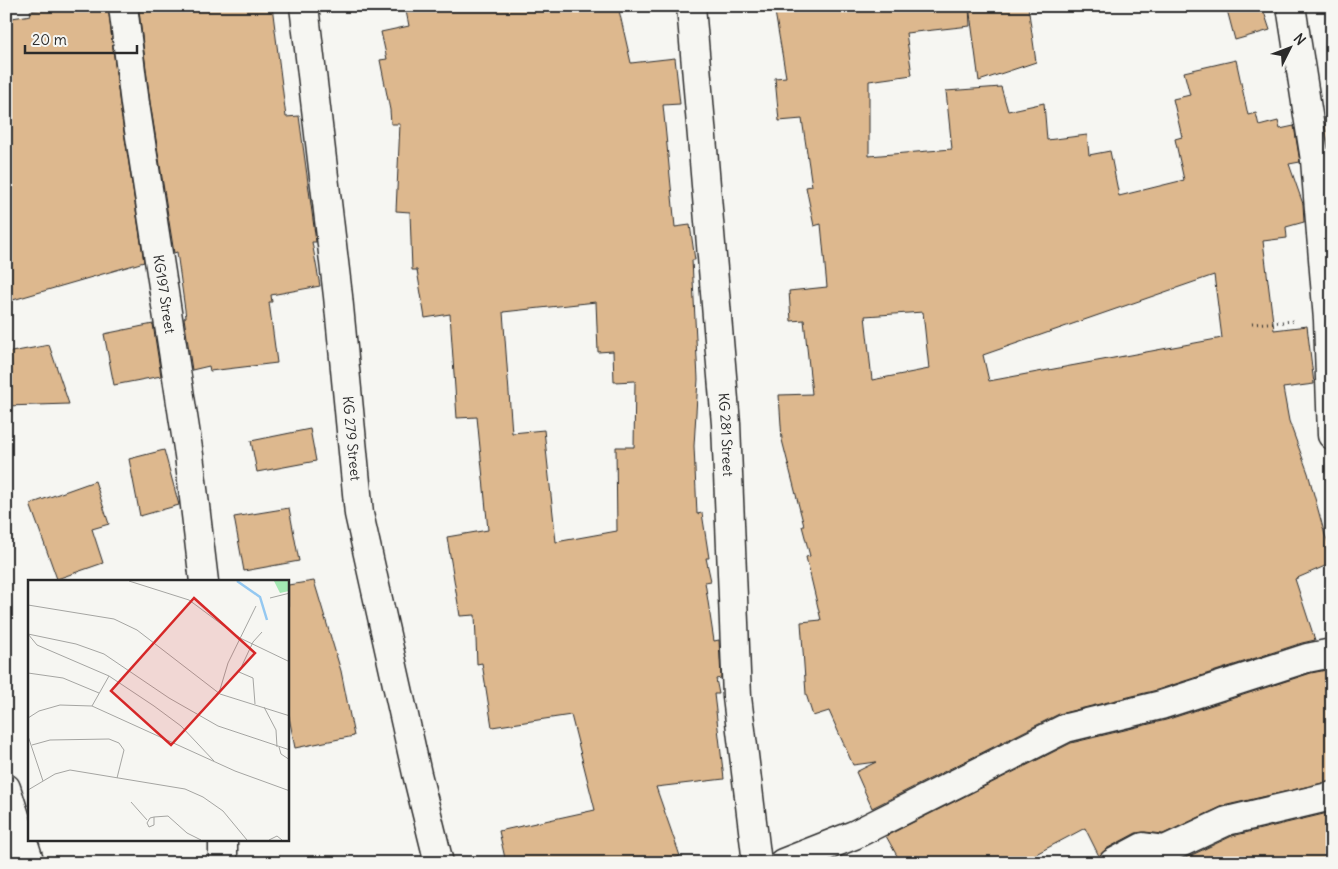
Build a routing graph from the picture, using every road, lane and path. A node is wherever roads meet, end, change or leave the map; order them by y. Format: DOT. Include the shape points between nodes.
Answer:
graph roads {
  1 [pos="123,6"];
  2 [pos="304,6"];
  3 [pos="691,6"];
  4 [pos="1292,6"];
  5 [pos="1332,435"];
  6 [pos="204,580"];
  7 [pos="1332,653"];
  8 [pos="6,788"];
  9 [pos="1332,796"];
  10 [pos="223,842"];
  11 [pos="30,863"];
  12 [pos="223,863"];
  13 [pos="439,863"];
  14 [pos="757,863"];
  15 [pos="783,863"];
  16 [pos="1113,863"];
  1 -- 6 [label="street, KG197 Street" via="188,445"];
  2 -- 13 [label="street, KG 279 Street" via="360,514"];
  3 -- 14 [label="street, KG 281 Street" via="726,424 737,697"];
  4 -- 5 [label="street" via="1315,160 1328,320"];
  7 -- 15 [label="street" via="1161,705 1066,728 854,835"];
  8 -- 11 [label="street"];
  9 -- 16 [label="street" via="1227,821 1165,850 1143,847"];
  10 -- 12 [label="street"];
}
